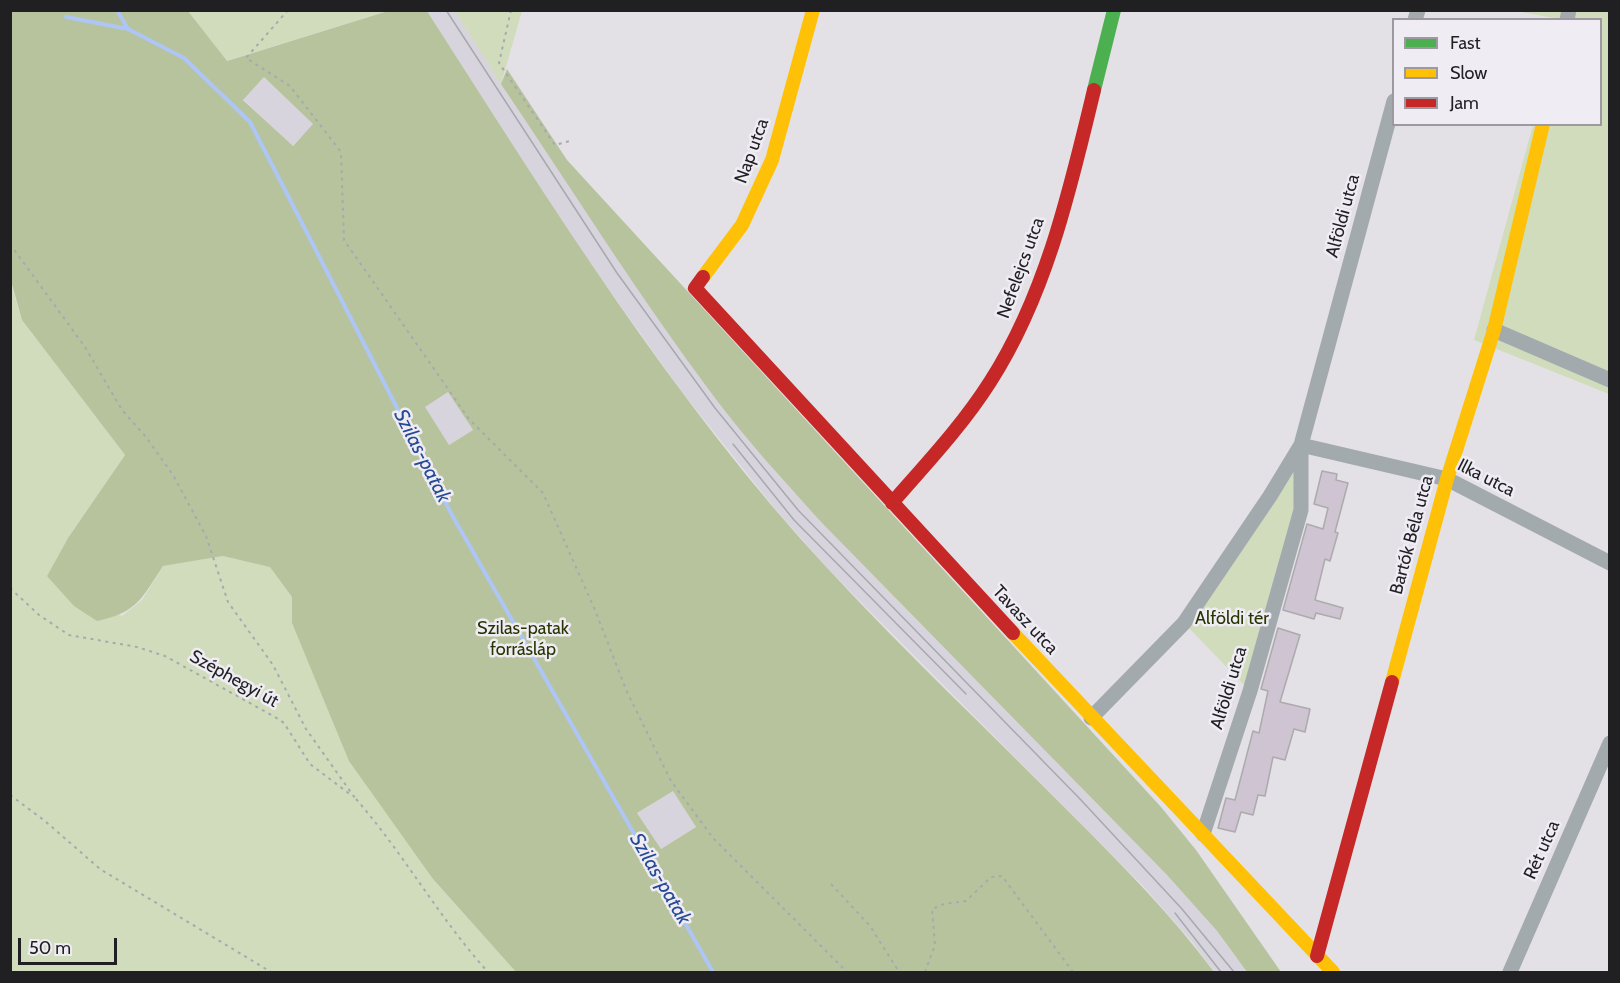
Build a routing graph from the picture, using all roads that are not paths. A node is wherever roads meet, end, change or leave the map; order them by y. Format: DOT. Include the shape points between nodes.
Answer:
graph roads {
  1 [pos="813,10"];
  2 [pos="1114,10"];
  3 [pos="1392,108"];
  4 [pos="1543,126"];
  5 [pos="695,288"];
  6 [pos="1494,330"];
  7 [pos="1610,380"];
  8 [pos="1301,446"];
  9 [pos="1447,479"];
  10 [pos="892,504"];
  11 [pos="1610,563"];
  12 [pos="1091,718"];
  13 [pos="1610,743"];
  14 [pos="1203,834"];
  15 [pos="1317,956"];
  16 [pos="1333,972"];
  17 [pos="1510,972"];
  1 -- 5 [label="street, Nap utca" via="772,160 742,225"];
  2 -- 10 [label="street, Nefelejcs utca" via="1048,258 1012,344 975,404"];
  3 -- 8 [label="street, Alföldi utca"];
  4 -- 6 [label="street, Bartók Béla utca"];
  5 -- 10 [label="street, Tavasz utca"];
  6 -- 7 [label="street"];
  6 -- 9 [label="street, Bartók Béla utca"];
  8 -- 9 [label="street, Ilka utca"];
  8 -- 12 [label="street, Alföldi utca" via="1184,623"];
  8 -- 14 [label="street, Alföldi utca" via="1301,510 1250,691"];
  9 -- 11 [label="street, Ilka utca"];
  9 -- 15 [label="street, Bartók Béla utca"];
  10 -- 12 [label="street, Tavasz utca"];
  12 -- 14 [label="street, Tavasz utca"];
  13 -- 17 [label="street, Rét utca"];
  14 -- 15 [label="street, Tavasz utca"];
  15 -- 16 [label="street, Tavasz utca"];
}
